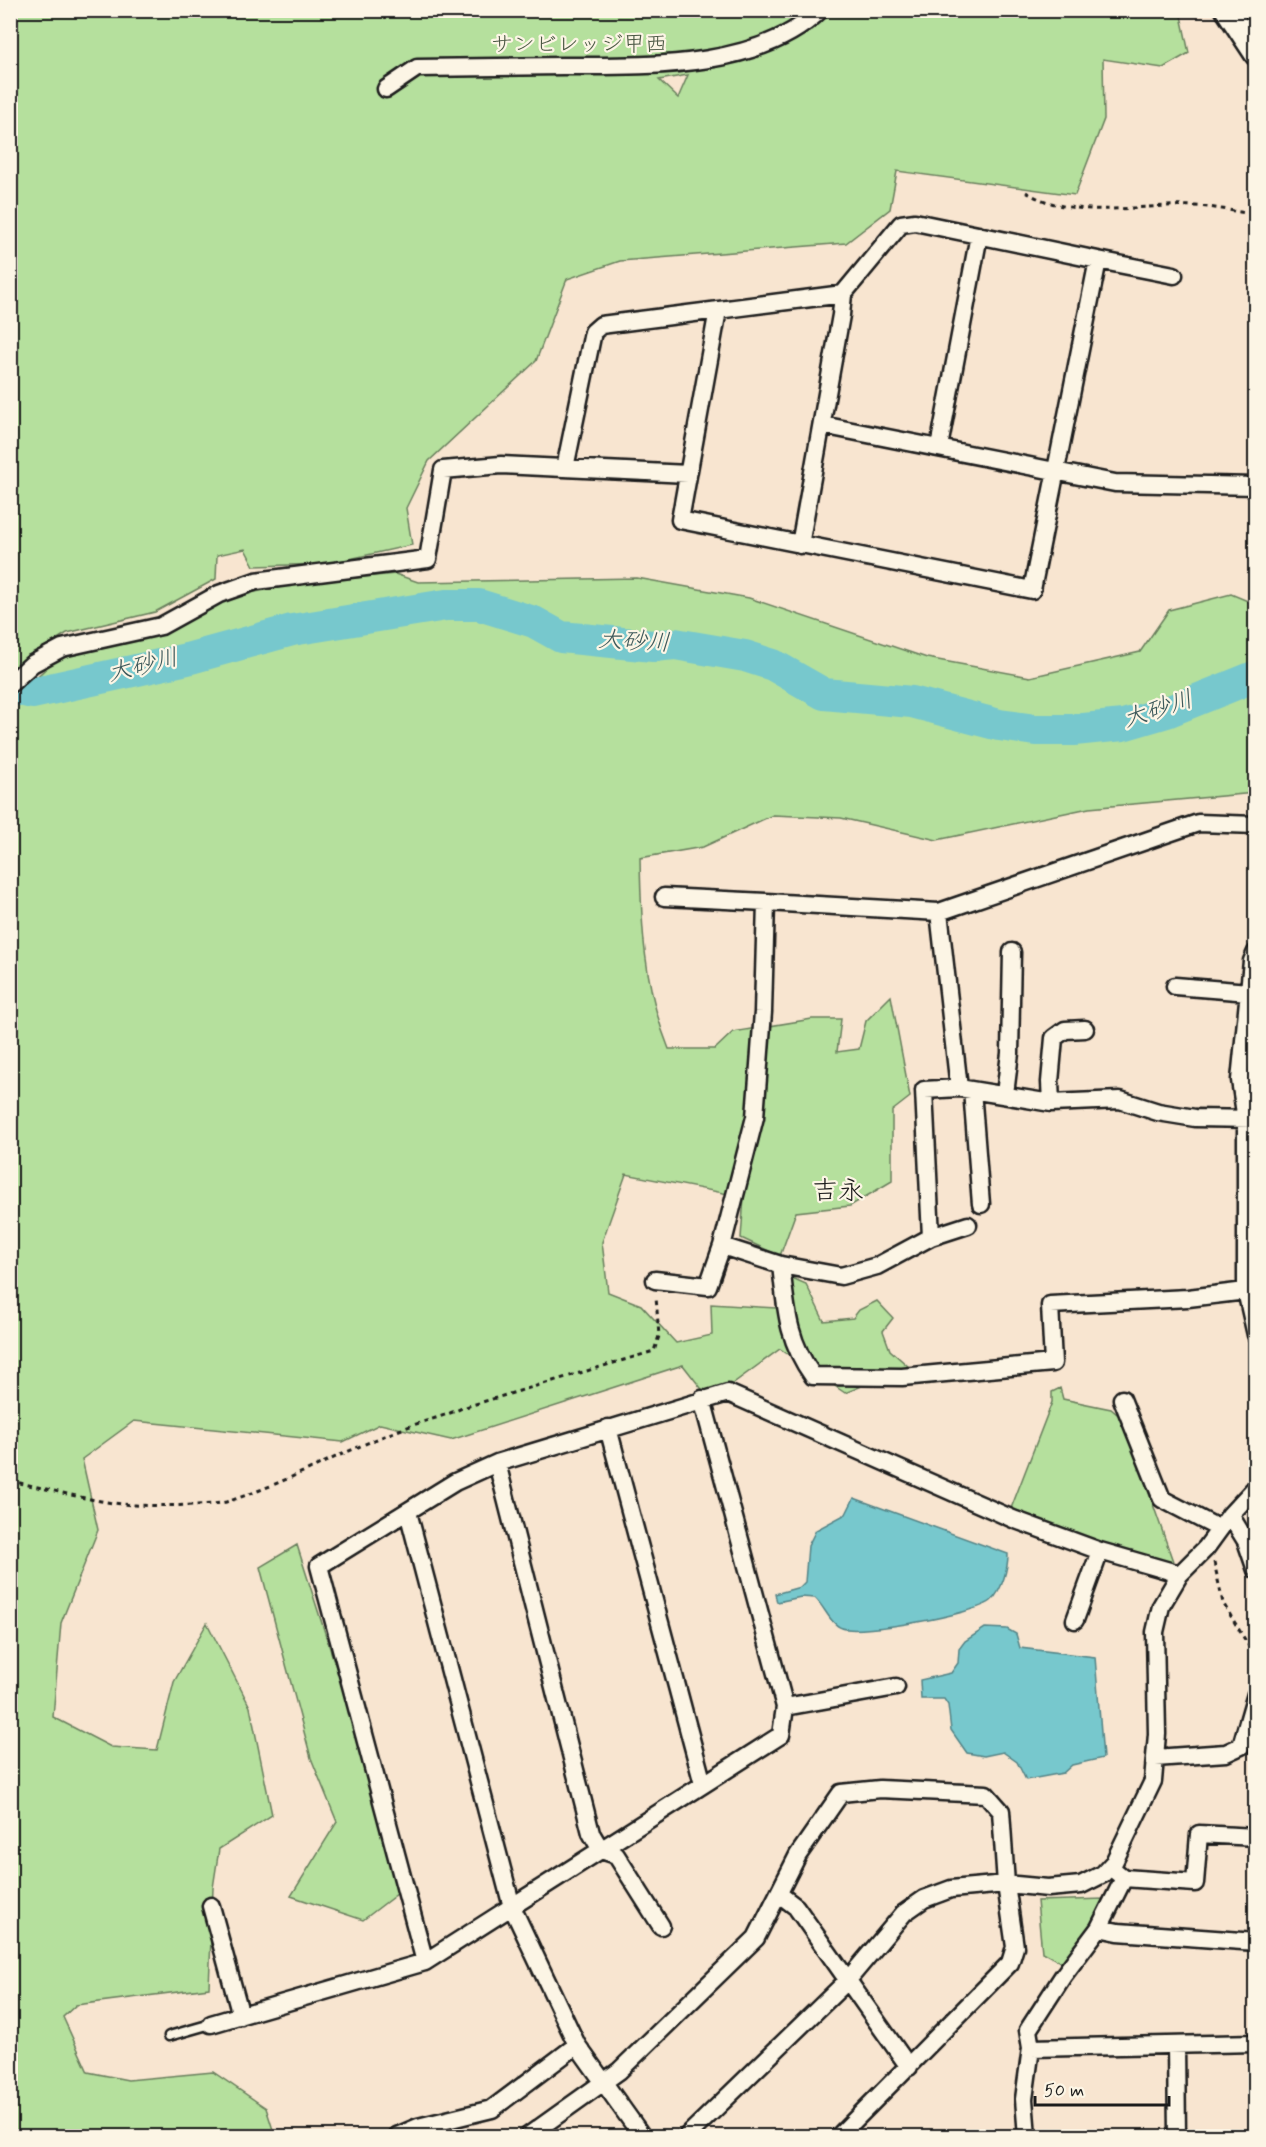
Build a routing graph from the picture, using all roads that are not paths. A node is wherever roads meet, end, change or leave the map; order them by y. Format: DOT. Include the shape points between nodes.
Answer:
graph roads {
  1 [pos="819,10"];
  2 [pos="1227,10"];
  3 [pos="1256,54"];
  4 [pos="386,89"];
  5 [pos="979,235"];
  6 [pos="1098,260"];
  7 [pos="1174,275"];
  8 [pos="843,294"];
  9 [pos="718,310"];
  10 [pos="822,425"];
  11 [pos="939,447"];
  12 [pos="565,468"];
  13 [pos="1056,471"];
  14 [pos="688,474"];
  15 [pos="1256,486"];
  16 [pos="800,545"];
  17 [pos="10,684"];
  18 [pos="1256,825"];
  19 [pos="664,897"];
  20 [pos="765,903"];
  21 [pos="939,912"];
  22 [pos="1012,952"];
  23 [pos="1256,952"];
  24 [pos="1175,986"];
  25 [pos="1249,992"];
  26 [pos="1085,1029"];
  27 [pos="965,1089"];
  28 [pos="1005,1094"];
  29 [pos="1052,1103"];
  30 [pos="1251,1119"];
  31 [pos="981,1204"];
  32 [pos="968,1225"];
  33 [pos="931,1237"];
  34 [pos="722,1246"];
  35 [pos="781,1265"];
  36 [pos="654,1280"];
  37 [pos="1246,1291"];
  38 [pos="1256,1335"];
  39 [pos="702,1399"];
  40 [pos="1122,1399"];
  41 [pos="608,1428"];
  42 [pos="497,1463"];
  43 [pos="1256,1487"];
  44 [pos="408,1512"];
  45 [pos="1225,1522"];
  46 [pos="1100,1551"];
  47 [pos="1256,1570"];
  48 [pos="1180,1574"];
  49 [pos="1075,1620"];
  50 [pos="896,1687"];
  51 [pos="1256,1694"];
  52 [pos="785,1707"];
  53 [pos="1155,1758"];
  54 [pos="703,1784"];
  55 [pos="1256,1838"];
  56 [pos="601,1850"];
  57 [pos="1110,1866"];
  58 [pos="1124,1878"];
  59 [pos="1006,1884"];
  60 [pos="779,1894"];
  61 [pos="211,1906"];
  62 [pos="512,1907"];
  63 [pos="661,1926"];
  64 [pos="1099,1928"];
  65 [pos="1256,1942"];
  66 [pos="424,1962"];
  67 [pos="847,1981"];
  68 [pos="240,2016"];
  69 [pos="211,2025"];
  70 [pos="169,2037"];
  71 [pos="1256,2043"];
  72 [pos="578,2045"];
  73 [pos="1176,2045"];
  74 [pos="1031,2048"];
  75 [pos="909,2067"];
  76 [pos="604,2082"];
  77 [pos="422,2132"];
  78 [pos="397,2136"];
  79 [pos="528,2136"];
  80 [pos="642,2136"];
  81 [pos="687,2136"];
  82 [pos="839,2136"];
  83 [pos="1027,2136"];
  84 [pos="1178,2136"];
  1 -- 4 [label="street" via="804,26 764,45 675,65 417,68"];
  2 -- 3 [label="street"];
  5 -- 6 [label="street"];
  5 -- 8 [label="street" via="915,222 901,224"];
  5 -- 11 [label="street"];
  6 -- 7 [label="street"];
  6 -- 13 [label="street"];
  8 -- 9 [label="street"];
  8 -- 10 [label="street"];
  9 -- 12 [label="street" via="601,325 593,332"];
  9 -- 14 [label="street"];
  10 -- 11 [label="street"];
  10 -- 16 [label="street"];
  11 -- 13 [label="street"];
  12 -- 14 [label="street"];
  12 -- 17 [label="street" via="501,465 443,470 428,559 256,582 219,594 161,626 62,648 32,664"];
  13 -- 15 [label="street" via="1115,483"];
  13 -- 16 [label="street" via="1032,590"];
  14 -- 16 [label="street" via="680,520"];
  18 -- 21 [label="street" via="1198,823"];
  19 -- 20 [label="street"];
  20 -- 21 [label="street"];
  20 -- 34 [label="street" via="763,1012 755,1117"];
  21 -- 27 [label="street"];
  22 -- 28 [label="street"];
  23 -- 25 [label="street"];
  24 -- 25 [label="street"];
  25 -- 30 [label="street" via="1240,1080"];
  26 -- 29 [label="street" via="1065,1030 1054,1038"];
  27 -- 28 [label="street"];
  27 -- 31 [label="street"];
  27 -- 33 [label="street" via="924,1090"];
  28 -- 29 [label="street"];
  29 -- 30 [label="street" via="1120,1100 1195,1118"];
  30 -- 37 [label="street"];
  32 -- 33 [label="street"];
  33 -- 35 [label="street" via="877,1266 841,1276"];
  34 -- 35 [label="street"];
  34 -- 36 [label="street" via="708,1286"];
  35 -- 37 [label="street" via="789,1329 799,1356 813,1376 902,1377 1053,1363 1050,1305"];
  37 -- 38 [label="street"];
  39 -- 41 [label="street"];
  39 -- 46 [label="street" via="728,1393 1013,1519"];
  39 -- 52 [label="street"];
  40 -- 45 [label="street" via="1162,1499"];
  41 -- 42 [label="street"];
  41 -- 54 [label="street"];
  42 -- 44 [label="street" via="456,1482"];
  42 -- 56 [label="street" via="591,1833"];
  43 -- 45 [label="street"];
  44 -- 62 [label="street"];
  44 -- 66 [label="street" via="319,1566"];
  45 -- 47 [label="street" via="1246,1541"];
  45 -- 48 [label="street"];
  46 -- 48 [label="street"];
  46 -- 49 [label="street"];
  48 -- 53 [label="street" via="1161,1606 1155,1632"];
  50 -- 52 [label="street"];
  51 -- 53 [label="street" via="1241,1746 1226,1753"];
  52 -- 54 [label="street" via="781,1735"];
  53 -- 57 [label="street" via="1153,1781"];
  54 -- 56 [label="street"];
  55 -- 58 [label="street" via="1199,1834 1195,1883"];
  56 -- 62 [label="street"];
  56 -- 63 [label="street" via="616,1855"];
  57 -- 58 [label="street"];
  57 -- 59 [label="street" via="1103,1874 1080,1885 1048,1888"];
  58 -- 64 [label="street"];
  59 -- 60 [label="street" via="1001,1811 986,1794 880,1789 841,1792 798,1856"];
  59 -- 67 [label="street" via="951,1889 924,1899 904,1913"];
  59 -- 75 [label="street" via="1015,1947 1010,1963"];
  60 -- 67 [label="street" via="796,1907"];
  60 -- 76 [label="street" via="756,1938"];
  61 -- 68 [label="street"];
  62 -- 66 [label="street"];
  62 -- 72 [label="street"];
  64 -- 65 [label="street"];
  64 -- 74 [label="street" via="1028,2030"];
  66 -- 68 [label="street"];
  67 -- 75 [label="street"];
  67 -- 81 [label="street"];
  68 -- 69 [label="street"];
  69 -- 70 [label="lane"];
  71 -- 73 [label="street"];
  72 -- 76 [label="street"];
  72 -- 77 [label="street" via="492,2109"];
  73 -- 74 [label="street"];
  73 -- 84 [label="street"];
  74 -- 83 [label="street" via="1024,2099"];
  75 -- 82 [label="street"];
  76 -- 79 [label="street"];
  76 -- 80 [label="street"];
  77 -- 78 [label="street"];
}
